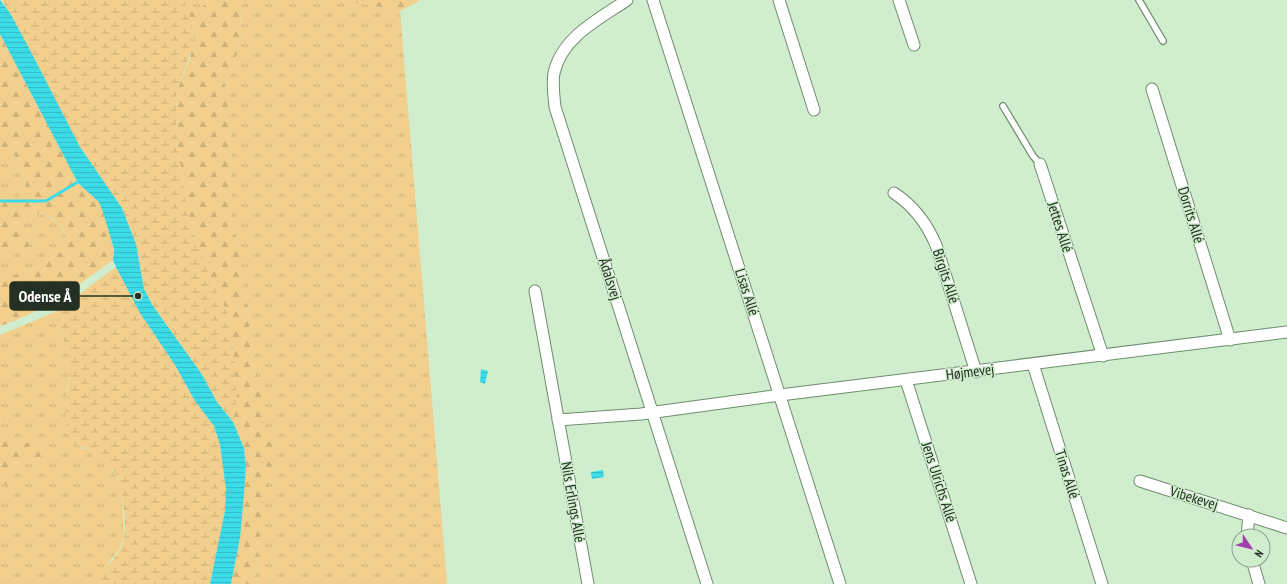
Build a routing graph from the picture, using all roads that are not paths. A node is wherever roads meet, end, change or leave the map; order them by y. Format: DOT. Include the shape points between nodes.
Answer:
graph roads {
  1 [pos="627,0"];
  2 [pos="653,0"];
  3 [pos="779,0"];
  4 [pos="899,0"];
  5 [pos="1139,0"];
  6 [pos="1163,41"];
  7 [pos="914,45"];
  8 [pos="1152,90"];
  9 [pos="1003,106"];
  10 [pos="814,110"];
  11 [pos="1040,164"];
  12 [pos="894,193"];
  13 [pos="535,291"];
  14 [pos="1287,332"];
  15 [pos="1230,340"];
  16 [pos="1102,356"];
  17 [pos="1032,364"];
  18 [pos="976,372"];
  19 [pos="906,380"];
  20 [pos="780,395"];
  21 [pos="652,412"];
  22 [pos="558,420"];
  23 [pos="1140,481"];
  24 [pos="1249,515"];
  25 [pos="1248,528"];
  26 [pos="1287,528"];
  27 [pos="1254,568"];
  28 [pos="588,584"];
  29 [pos="707,584"];
  30 [pos="840,584"];
  31 [pos="971,584"];
  32 [pos="1102,584"];
  33 [pos="1259,584"];
  1 -- 21 [label="street, Ådalsvej" via="578,33 566,47 554,73 553,88 561,127"];
  2 -- 20 [label="street, Lisas Allé"];
  3 -- 10 [label="street"];
  4 -- 7 [label="street"];
  5 -- 6 [label="lane"];
  8 -- 15 [label="street, Dorrits Allé"];
  9 -- 11 [label="lane, Jettes Allé" via="1032,156"];
  11 -- 16 [label="street, Jettes Allé"];
  12 -- 18 [label="street, Birgits Allé" via="913,208 931,232"];
  13 -- 22 [label="street, Nils Erlings Allé"];
  14 -- 15 [label="street, Højmevej"];
  15 -- 16 [label="street, Højmevej"];
  16 -- 17 [label="street, Højmevej"];
  17 -- 18 [label="street, Højmevej"];
  17 -- 32 [label="street, Tinas Allé"];
  18 -- 19 [label="street, Højmevej"];
  19 -- 20 [label="street, Højmevej"];
  19 -- 31 [label="street, Jens Ulrichs Allé"];
  20 -- 21 [label="street, Højmevej"];
  20 -- 30 [label="street, Lisas Allé"];
  21 -- 22 [label="street"];
  21 -- 29 [label="street, Ådalsvej"];
  22 -- 28 [label="street, Nils Erlings Allé"];
  23 -- 24 [label="street, Vibekevej"];
  24 -- 25 [label="street"];
  24 -- 26 [label="street, Vibekevej"];
  27 -- 33 [label="street"];
}
